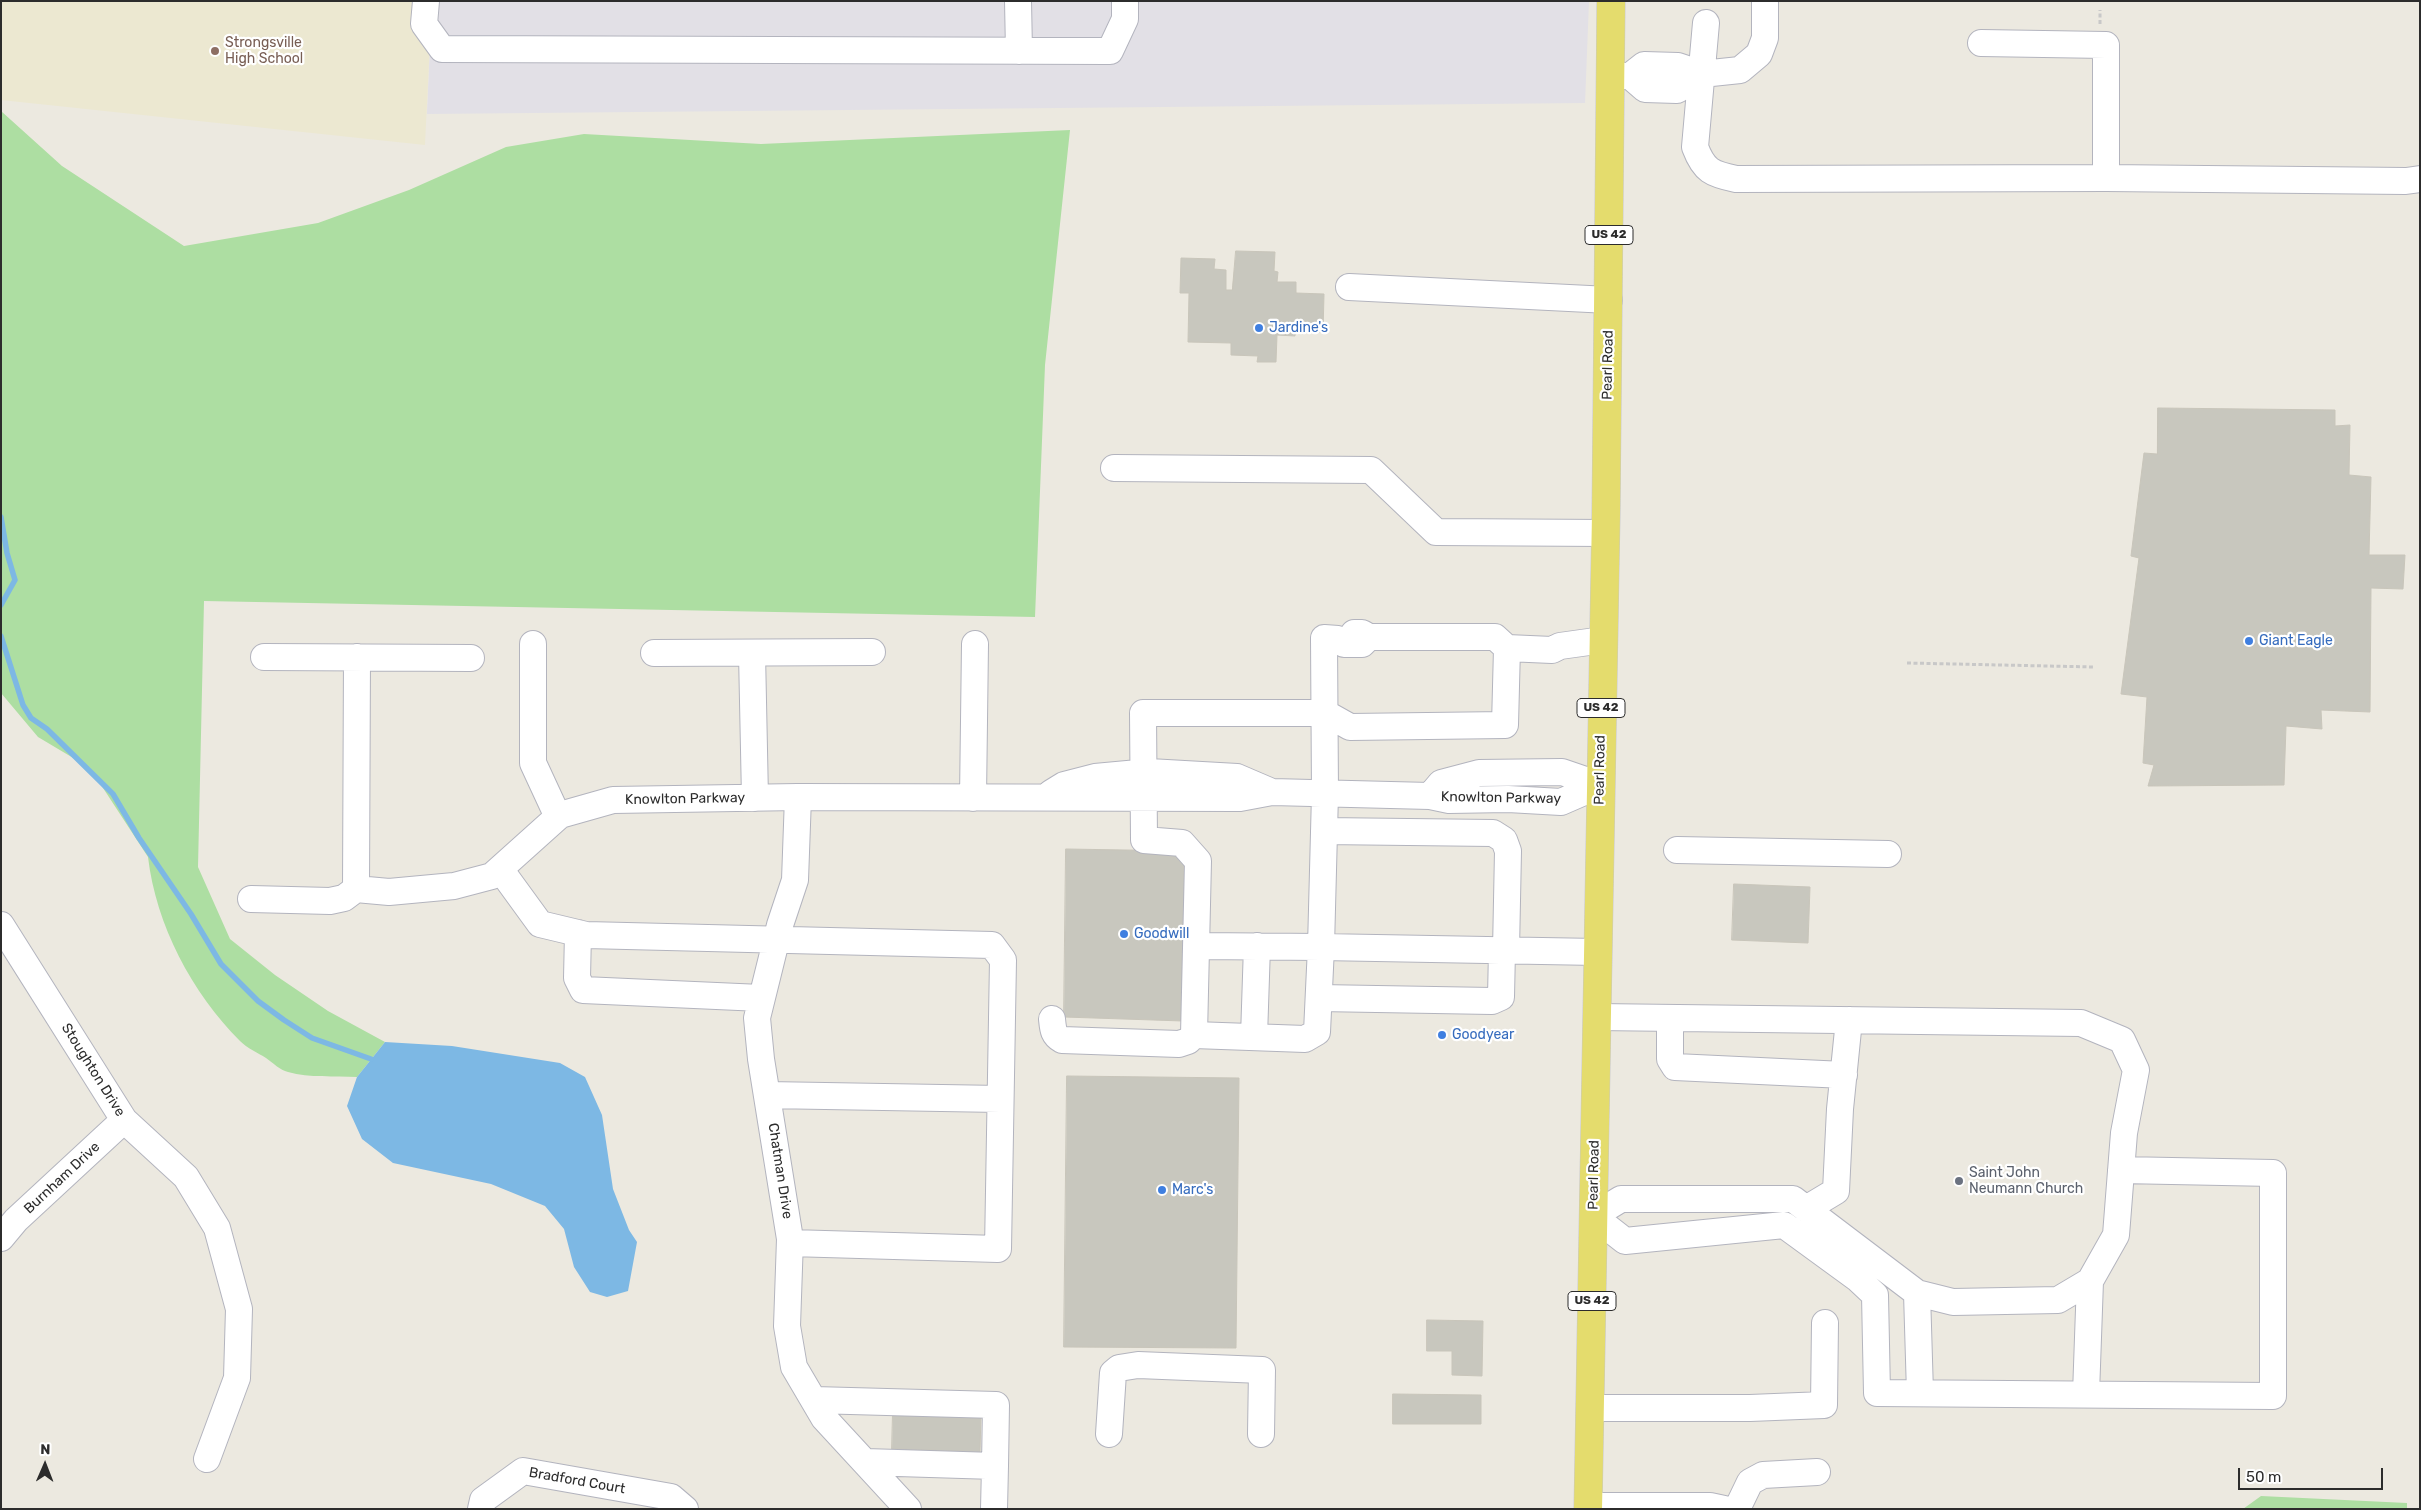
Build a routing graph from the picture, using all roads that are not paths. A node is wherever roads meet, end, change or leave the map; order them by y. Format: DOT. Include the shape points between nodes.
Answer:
graph roads {
  1 [pos="426,1"];
  2 [pos="1018,1"];
  3 [pos="1125,1"];
  4 [pos="1611,1"];
  5 [pos="1765,1"];
  6 [pos="1706,23"];
  7 [pos="1980,44"];
  8 [pos="1019,51"];
  9 [pos="1702,74"];
  10 [pos="1620,76"];
  11 [pos="2106,178"];
  12 [pos="2420,179"];
  13 [pos="1349,287"];
  14 [pos="1609,300"];
  15 [pos="1114,468"];
  16 [pos="1606,533"];
  17 [pos="533,644"];
  18 [pos="975,644"];
  19 [pos="1507,648"];
  20 [pos="872,652"];
  21 [pos="1602,652"];
  22 [pos="654,653"];
  23 [pos="752,653"];
  24 [pos="264,657"];
  25 [pos="357,657"];
  26 [pos="471,658"];
  27 [pos="1325,713"];
  28 [pos="1144,785"];
  29 [pos="1600,785"];
  30 [pos="1325,794"];
  31 [pos="798,797"];
  32 [pos="755,798"];
  33 [pos="973,798"];
  34 [pos="558,817"];
  35 [pos="1324,831"];
  36 [pos="1677,850"];
  37 [pos="1888,854"];
  38 [pos="500,870"];
  39 [pos="356,889"];
  40 [pos="251,899"];
  41 [pos="1,925"];
  42 [pos="578,933"];
  43 [pos="776,941"];
  44 [pos="1196,946"];
  45 [pos="1257,946"];
  46 [pos="1321,947"];
  47 [pos="1504,950"];
  48 [pos="1597,952"];
  49 [pos="761,998"];
  50 [pos="1319,998"];
  51 [pos="1596,1017"];
  52 [pos="1670,1018"];
  53 [pos="1052,1020"];
  54 [pos="1849,1020"];
  55 [pos="1194,1034"];
  56 [pos="1254,1037"];
  57 [pos="1844,1075"];
  58 [pos="767,1095"];
  59 [pos="1000,1099"];
  60 [pos="124,1120"];
  61 [pos="2121,1170"];
  62 [pos="1800,1204"];
  63 [pos="1593,1216"];
  64 [pos="1784,1225"];
  65 [pos="1,1238"];
  66 [pos="790,1243"];
  67 [pos="2090,1281"];
  68 [pos="1917,1293"];
  69 [pos="1825,1323"];
  70 [pos="1920,1393"];
  71 [pos="2086,1394"];
  72 [pos="814,1400"];
  73 [pos="1590,1408"];
  74 [pos="1109,1434"];
  75 [pos="1261,1434"];
  76 [pos="207,1459"];
  77 [pos="865,1462"];
  78 [pos="994,1466"];
  79 [pos="1817,1472"];
  80 [pos="1588,1507"];
  81 [pos="481,1509"];
  82 [pos="685,1509"];
  83 [pos="908,1509"];
  84 [pos="994,1509"];
  85 [pos="1724,1509"];
  86 [pos="1737,1509"];
  1 -- 8 [label="street" via="424,24 442,49"];
  2 -- 8 [label="street"];
  3 -- 8 [label="street" via="1125,19 1110,51"];
  4 -- 10 [label="main road, Pearl Road / US 42"];
  5 -- 9 [label="street" via="1764,38 1759,54 1740,70"];
  6 -- 9 [label="street"];
  7 -- 11 [label="street" via="2106,45"];
  9 -- 10 [label="street" via="1678,66 1644,65"];
  9 -- 11 [label="street" via="1695,147 1701,164 1717,175 1736,179"];
  10 -- 14 [label="main road, Pearl Road / US 42"];
  11 -- 12 [label="street"];
  13 -- 14 [label="street"];
  14 -- 16 [label="main road, Pearl Road / US 42"];
  15 -- 16 [label="street" via="1371,470 1436,532"];
  16 -- 21 [label="main road, Pearl Road / US 42"];
  17 -- 34 [label="street" via="533,763"];
  18 -- 33 [label="street"];
  19 -- 21 [label="street" via="1552,650 1560,646"];
  19 -- 27 [label="street" via="1495,636 1369,637 1362,644 1344,644 1331,639"];
  19 -- 27 [label="street" via="1506,725 1350,727"];
  20 -- 23 [label="street"];
  21 -- 29 [label="main road, Pearl Road / US 42"];
  22 -- 23 [label="street"];
  23 -- 32 [label="street"];
  24 -- 25 [label="street"];
  25 -- 26 [label="street"];
  25 -- 39 [label="street"];
  27 -- 28 [label="street" via="1142,714"];
  27 -- 30 [label="street"];
  28 -- 30 [label="street, Knowlton Parkway" via="1237,777 1272,792"];
  28 -- 33 [label="street, Knowlton Parkway" via="1088,779 1064,785 1042,799"];
  28 -- 44 [label="street" via="1144,840 1182,843 1198,861"];
  29 -- 30 [label="street, Knowlton Parkway" via="1562,772 1479,773 1441,783 1430,796"];
  29 -- 48 [label="main road, Pearl Road / US 42"];
  30 -- 35 [label="street"];
  31 -- 32 [label="street, Knowlton Parkway"];
  31 -- 33 [label="street, Knowlton Parkway"];
  31 -- 43 [label="street, Chatman Drive" via="795,880"];
  32 -- 34 [label="street, Knowlton Parkway" via="613,800"];
  34 -- 38 [label="street, Knowlton Parkway"];
  35 -- 46 [label="street"];
  35 -- 47 [label="street" via="1493,833 1499,836 1508,851"];
  36 -- 37 [label="street"];
  38 -- 39 [label="street, Knowlton Parkway" via="492,876 454,886 388,892"];
  38 -- 42 [label="street" via="540,924"];
  39 -- 40 [label="street" via="344,898 330,901"];
  41 -- 60 [label="street, Stoughton Drive"];
  42 -- 43 [label="street"];
  42 -- 49 [label="street" via="578,978 583,990"];
  43 -- 49 [label="street, Chatman Drive"];
  43 -- 59 [label="street" via="992,945 1003,960"];
  44 -- 45 [label="street"];
  44 -- 55 [label="street"];
  45 -- 46 [label="street"];
  45 -- 56 [label="street"];
  46 -- 47 [label="street"];
  46 -- 50 [label="street"];
  47 -- 48 [label="street"];
  47 -- 50 [label="street" via="1501,996 1492,1001"];
  48 -- 51 [label="main road, Pearl Road / US 42"];
  49 -- 58 [label="street, Chatman Drive" via="757,1018"];
  50 -- 56 [label="street" via="1318,1032 1305,1039"];
  51 -- 52 [label="street"];
  51 -- 63 [label="main road, Pearl Road / US 42"];
  52 -- 54 [label="street"];
  52 -- 57 [label="street" via="1670,1059 1675,1067"];
  53 -- 55 [label="street" via="1053,1032 1062,1040 1180,1044"];
  54 -- 57 [label="street"];
  54 -- 61 [label="street" via="2081,1022 2122,1040 2136,1070 2124,1133"];
  55 -- 56 [label="street"];
  57 -- 62 [label="street" via="1836,1191"];
  58 -- 59 [label="street"];
  58 -- 66 [label="street, Chatman Drive"];
  59 -- 66 [label="street" via="998,1249"];
  60 -- 65 [label="street, Burnham Drive" via="16,1220"];
  60 -- 76 [label="street, Stoughton Drive" via="186,1177 217,1228 239,1309 237,1378"];
  61 -- 67 [label="street" via="2116,1235"];
  61 -- 71 [label="street" via="2273,1173 2273,1396"];
  62 -- 63 [label="street" via="1621,1199"];
  62 -- 64 [label="street"];
  62 -- 68 [label="street"];
  63 -- 64 [label="street" via="1624,1241"];
  63 -- 73 [label="main road, Pearl Road / US 42"];
  64 -- 70 [label="street" via="1875,1295 1877,1392"];
  66 -- 72 [label="street, Chatman Drive" via="786,1326 794,1368"];
  67 -- 68 [label="street" via="2058,1300 1953,1302"];
  67 -- 71 [label="street"];
  68 -- 70 [label="street"];
  69 -- 73 [label="street" via="1824,1406"];
  70 -- 71 [label="street"];
  72 -- 77 [label="street, Chatman Drive" via="824,1418"];
  72 -- 78 [label="street" via="996,1405"];
  73 -- 80 [label="main road, Pearl Road / US 42"];
  74 -- 75 [label="street" via="1113,1373 1119,1368 1138,1365 1262,1370"];
  77 -- 78 [label="street"];
  77 -- 83 [label="street, Chatman Drive"];
  78 -- 84 [label="street"];
  79 -- 86 [label="street" via="1763,1475 1750,1482"];
  80 -- 85 [label="street" via="1710,1506"];
  81 -- 82 [label="street, Bradford Court" via="483,1500 523,1471 671,1497"];
}
